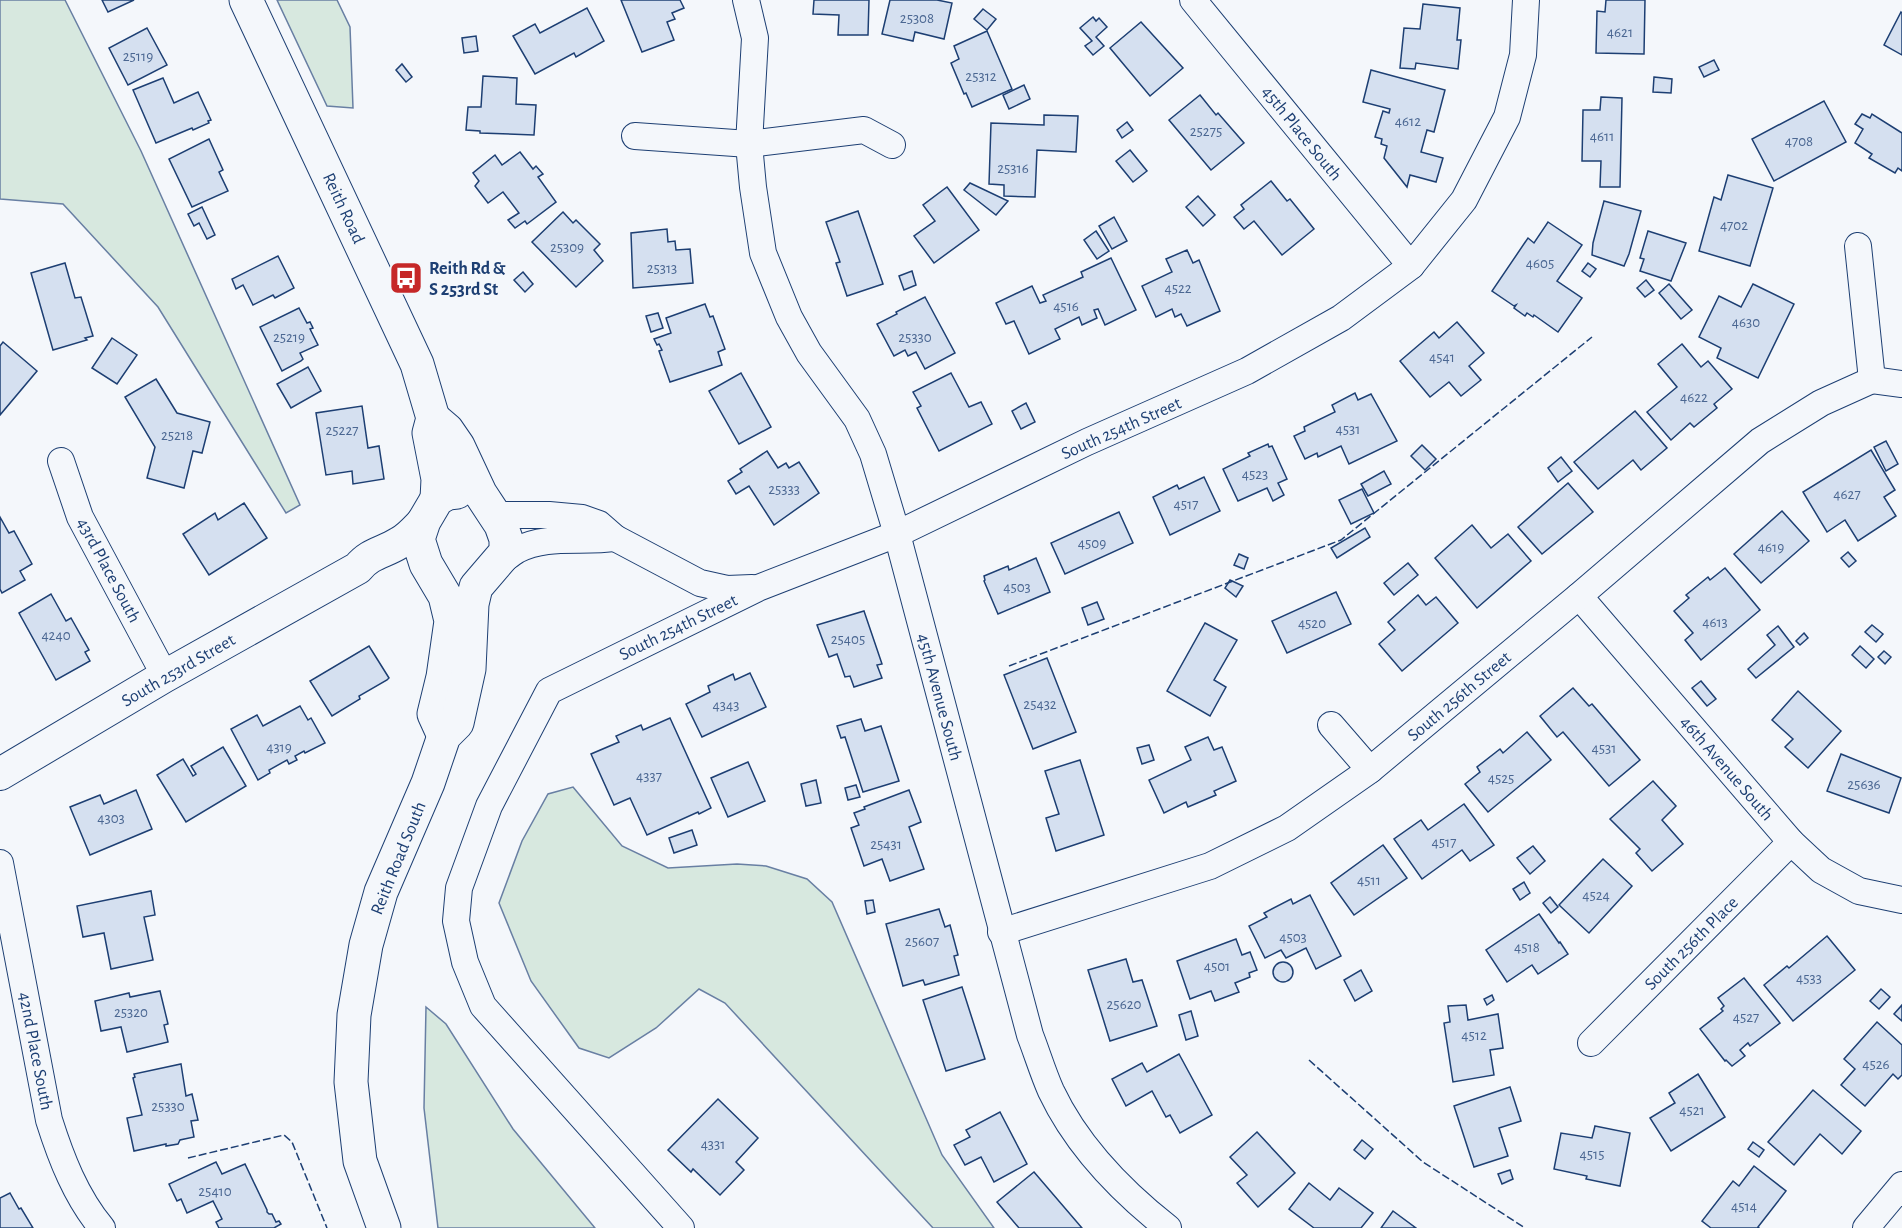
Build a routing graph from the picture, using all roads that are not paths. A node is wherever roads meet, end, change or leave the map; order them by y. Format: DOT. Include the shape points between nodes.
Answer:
graph roads {
  1 [pos="246,0"];
  2 [pos="746,0"];
  3 [pos="1192,0"];
  4 [pos="1526,0"];
  5 [pos="635,136"];
  6 [pos="749,144"];
  7 [pos="892,145"];
  8 [pos="1858,246"];
  9 [pos="1411,266"];
  10 [pos="1872,380"];
  11 [pos="1902,384"];
  12 [pos="434,418"];
  13 [pos="62,461"];
  14 [pos="489,508"];
  15 [pos="430,510"];
  16 [pos="897,534"];
  17 [pos="615,538"];
  18 [pos="358,568"];
  19 [pos="490,571"];
  20 [pos="433,574"];
  21 [pos="758,588"];
  22 [pos="1579,596"];
  23 [pos="165,676"];
  24 [pos="1331,725"];
  25 [pos="444,736"];
  26 [pos="1370,770"];
  27 [pos="0,774"];
  28 [pos="1791,842"];
  29 [pos="0,863"];
  30 [pos="1902,900"];
  31 [pos="1001,932"];
  32 [pos="1591,1043"];
  33 [pos="1902,1185"];
  34 [pos="102,1228"];
  35 [pos="384,1228"];
  36 [pos="681,1228"];
  37 [pos="1168,1228"];
  38 [pos="1866,1228"];
  1 -- 12 [label="main road, Reith Road" via="417,364"];
  2 -- 6 [label="street, 45th Avenue South" via="755,38"];
  3 -- 9 [label="street, 45th Place South"];
  4 -- 9 [label="street, South 254th Street" via="1523,55 1507,117 1464,200"];
  5 -- 6 [label="street"];
  6 -- 7 [label="street" via="864,130"];
  6 -- 16 [label="street, 45th Avenue South" via="763,253 789,317 809,353 856,419 873,454"];
  8 -- 10 [label="street"];
  9 -- 16 [label="street, South 254th Street" via="1341,318 1247,371 1087,442"];
  10 -- 11 [label="street"];
  10 -- 22 [label="street, South 256th Street" via="1821,403 1760,441"];
  12 -- 14 [label="main road, Reith Road" via="458,446"];
  12 -- 15 [label="main road, Reith Road" via="429,433 438,479"];
  13 -- 23 [label="street, 43rd Place South" via="80,517"];
  14 -- 15 [label="main road" via="466,491 448,493"];
  14 -- 17 [label="street" via="501,515 582,518 599,524"];
  14 -- 19 [label="main road, Reith Road South" via="506,539 506,552"];
  15 -- 18 [label="street, South 253rd Street" via="407,538 366,557"];
  15 -- 20 [label="main road" via="418,539"];
  16 -- 21 [label="street, South 254th Street"];
  16 -- 31 [label="street, 45th Avenue South"];
  17 -- 19 [label="street" via="541,541 517,550"];
  17 -- 21 [label="street" via="700,583 727,589"];
  18 -- 20 [label="street, South 253rd Street" via="414,566"];
  18 -- 23 [label="street, South 253rd Street"];
  19 -- 20 [label="main road" via="471,584 453,587"];
  19 -- 25 [label="main road, Reith Road South" via="476,587 472,604 463,703 457,723"];
  20 -- 25 [label="main road" via="445,596 451,621 434,714"];
  21 -- 36 [label="street, South 254th Street" via="549,691 489,806 459,888 456,921 465,962 483,1006"];
  22 -- 26 [label="street, South 256th Street"];
  22 -- 28 [label="street, 46th Avenue South"];
  23 -- 27 [label="street, South 253rd Street"];
  24 -- 26 [label="street"];
  25 -- 35 [label="main road, Reith Road South" via="381,892 366,945 354,1015 351,1082 360,1161"];
  26 -- 31 [label="street, South 256th Street" via="1287,828 1210,866"];
  28 -- 30 [label="street, 46th Avenue South" via="1821,870 1859,891"];
  28 -- 32 [label="street, South 256th Place"];
  29 -- 34 [label="street, 42nd Place South" via="49,1120 76,1189"];
  31 -- 37 [label="street, 45th Avenue South" via="1030,1035 1051,1092 1082,1143 1135,1202"];
  33 -- 38 [label="street"];
}
